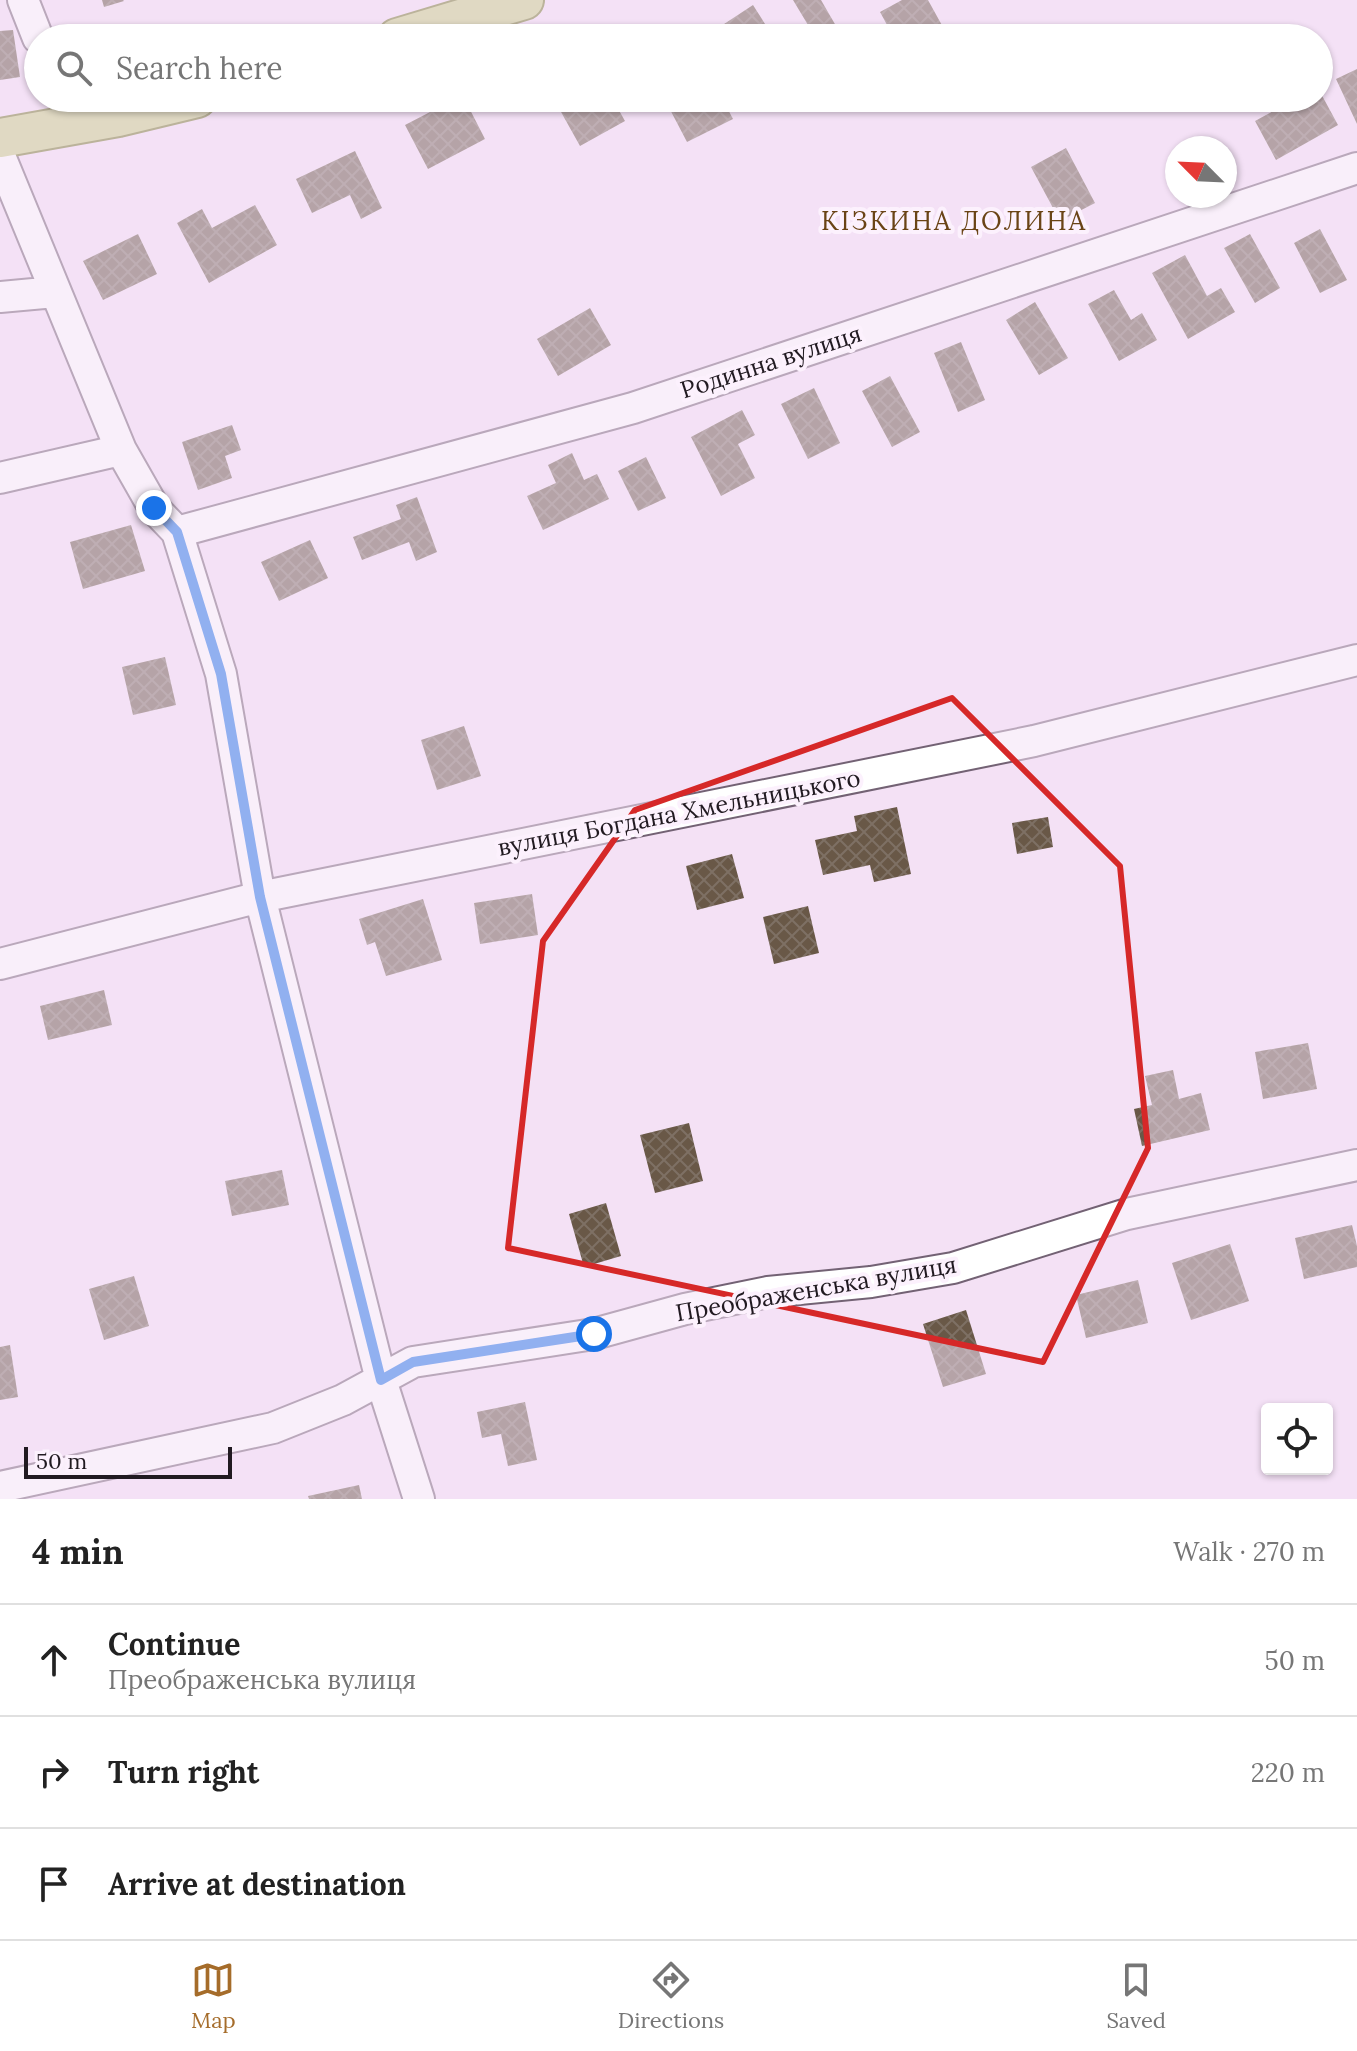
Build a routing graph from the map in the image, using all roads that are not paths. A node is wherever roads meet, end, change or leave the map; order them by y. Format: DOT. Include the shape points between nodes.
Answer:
graph roads {
  1 [pos="23,0"];
  2 [pos="524,0"];
  3 [pos="32,24"];
  4 [pos="444,24"];
  5 [pos="66,112"];
  6 [pos="0,138"];
  7 [pos="0,156"];
  8 [pos="1357,168"];
  9 [pos="55,292"];
  10 [pos="0,297"];
  11 [pos="121,450"];
  12 [pos="0,478"];
  13 [pos="177,532"];
  14 [pos="1357,660"];
  15 [pos="260,897"];
  16 [pos="0,964"];
  17 [pos="1357,1165"];
  18 [pos="381,1380"];
  19 [pos="0,1487"];
  20 [pos="419,1499"];
  1 -- 3 [label="street"];
  2 -- 4 [label="main road"];
  5 -- 6 [label="main road"];
  7 -- 9 [label="street"];
  8 -- 13 [label="street, Родинна вулиця" via="633,408"];
  9 -- 10 [label="street"];
  9 -- 11 [label="street"];
  11 -- 12 [label="street"];
  11 -- 13 [label="street" via="154,508"];
  13 -- 15 [label="street" via="221,674"];
  14 -- 15 [label="street, вулиця Богдана Хмельницького" via="1034,741"];
  15 -- 16 [label="street, вулиця Богдана Хмельницького"];
  15 -- 18 [label="street"];
  17 -- 18 [label="street, Преображенська вулиця" via="1127,1214 953,1268 768,1292 594,1334 413,1362"];
  18 -- 19 [label="street, Преображенська вулиця" via="273,1428"];
  18 -- 20 [label="street"];
}
